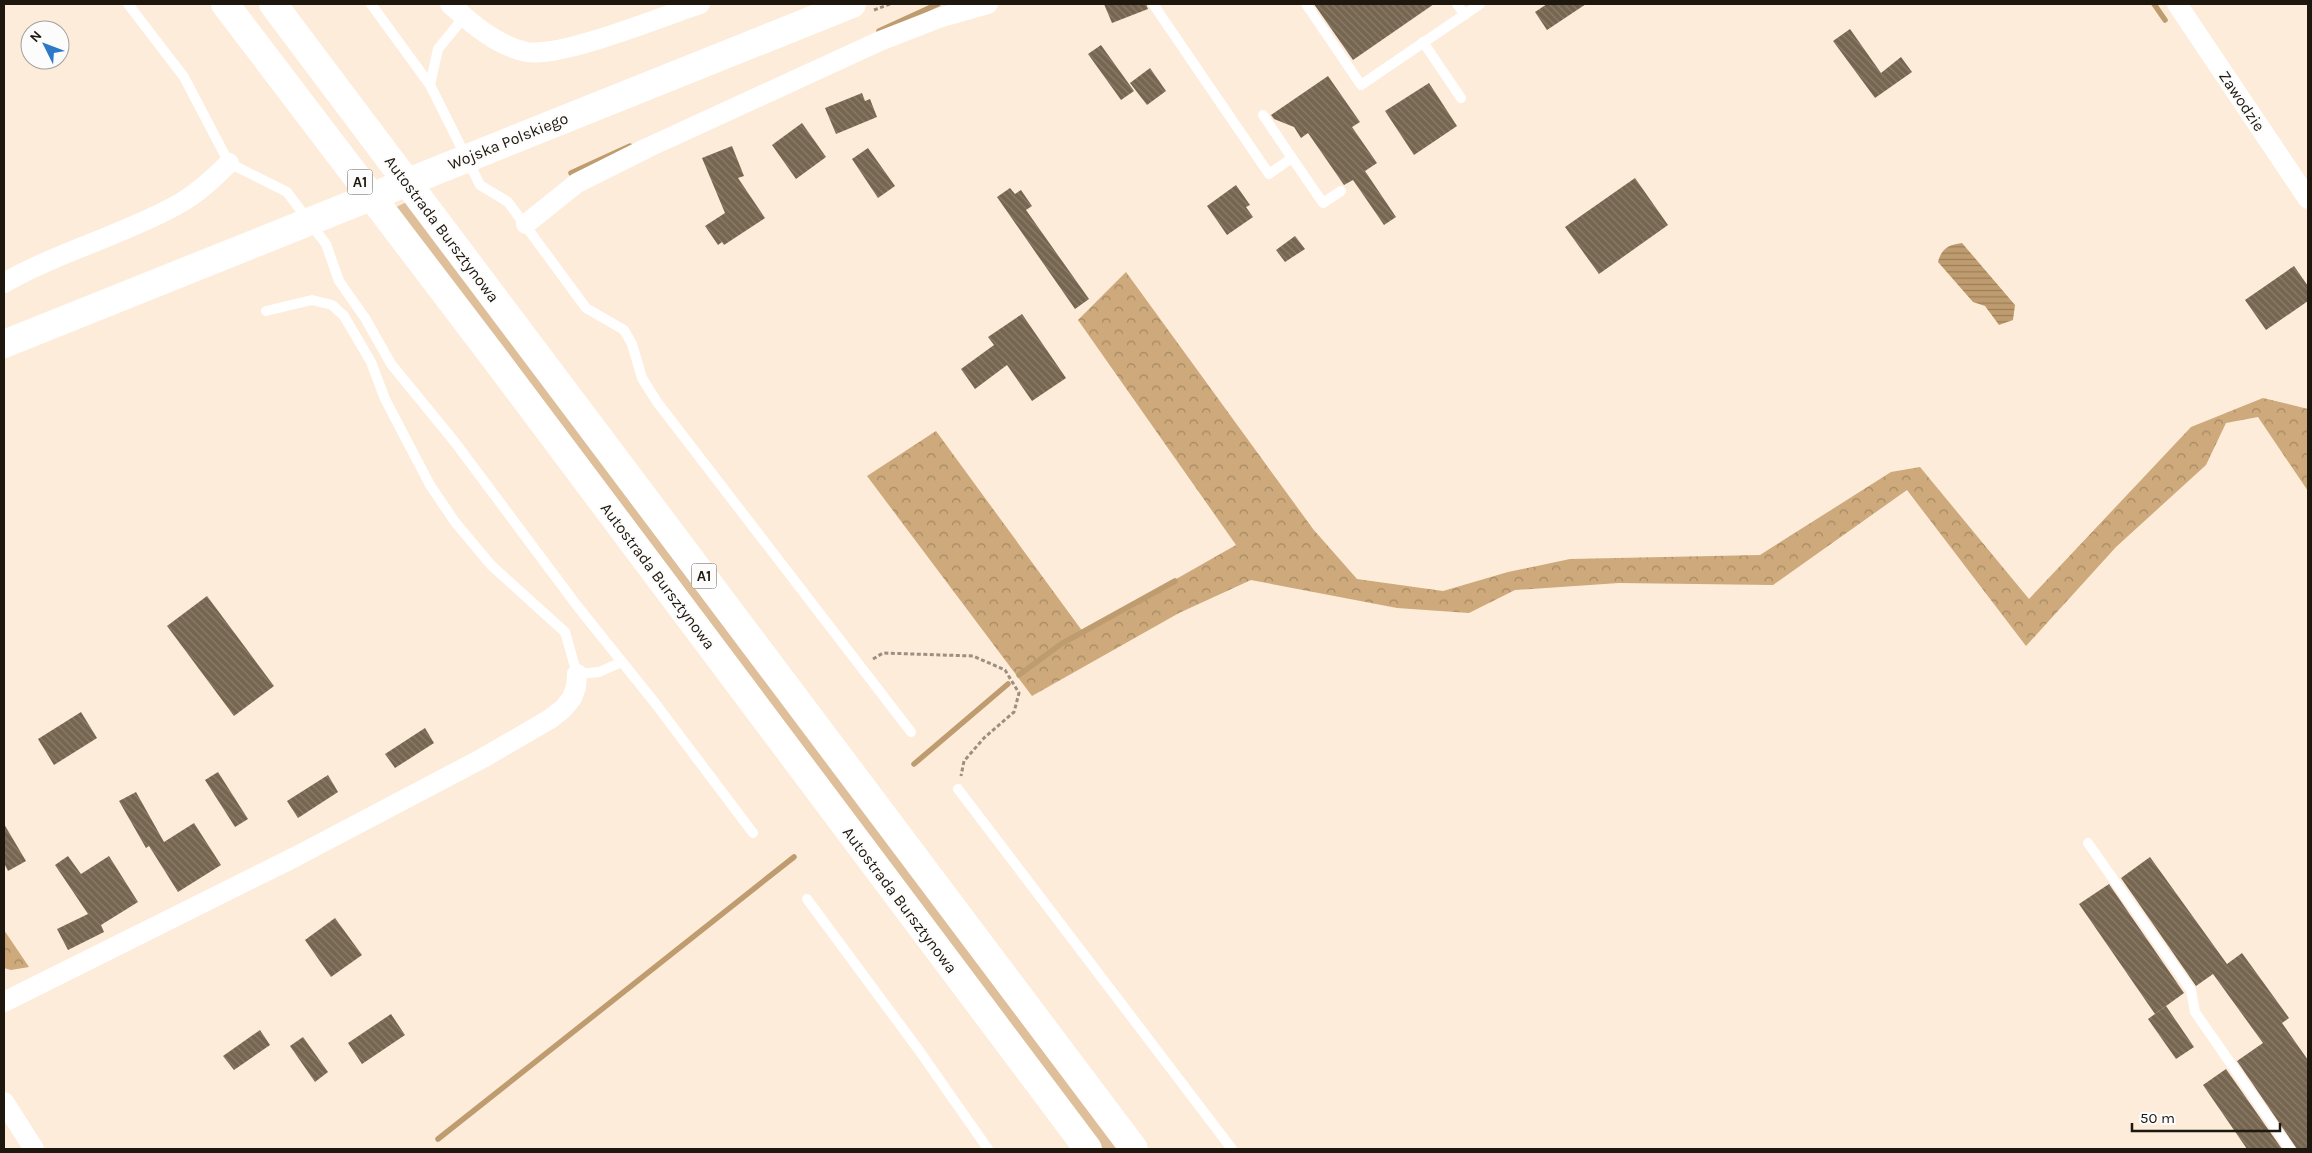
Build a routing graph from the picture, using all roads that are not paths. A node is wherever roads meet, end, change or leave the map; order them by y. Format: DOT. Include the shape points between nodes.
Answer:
graph roads {
  1 [pos="128,4"];
  2 [pos="225,4"];
  3 [pos="273,4"];
  4 [pos="371,4"];
  5 [pos="700,4"];
  6 [pos="852,4"];
  7 [pos="988,4"];
  8 [pos="1153,4"];
  9 [pos="1306,4"];
  10 [pos="1457,4"];
  11 [pos="1480,4"];
  12 [pos="2176,4"];
  13 [pos="457,10"];
  14 [pos="1464,14"];
  15 [pos="1424,42"];
  16 [pos="430,85"];
  17 [pos="1461,98"];
  18 [pos="1264,115"];
  19 [pos="1292,158"];
  20 [pos="229,164"];
  21 [pos="1341,190"];
  22 [pos="2308,199"];
  23 [pos="526,224"];
  24 [pos="4,283"];
  25 [pos="266,311"];
  26 [pos="4,344"];
  27 [pos="622,662"];
  28 [pos="577,674"];
  29 [pos="911,732"];
  30 [pos="958,789"];
  31 [pos="753,833"];
  32 [pos="2088,844"];
  33 [pos="807,899"];
  34 [pos="4,1002"];
  35 [pos="4,1102"];
  36 [pos="34,1149"];
  37 [pos="988,1149"];
  38 [pos="1088,1149"];
  39 [pos="1134,1149"];
  40 [pos="1232,1149"];
  41 [pos="2290,1149"];
  1 -- 20 [label="lane" via="184,77"];
  2 -- 38 [label="main road, Autostrada Bursztynowa / A1"];
  3 -- 39 [label="main road, Autostrada Bursztynowa / A1"];
  4 -- 16 [label="lane"];
  5 -- 13 [label="street" via="550,52 528,52 492,38"];
  6 -- 26 [label="main road, Wojska Polskiego"];
  7 -- 23 [label="street" via="880,40 648,148 578,183"];
  8 -- 19 [label="lane" via="1269,174"];
  9 -- 15 [label="lane" via="1361,85"];
  10 -- 14 [label="lane"];
  11 -- 14 [label="lane"];
  12 -- 22 [label="street, Zawodzie"];
  13 -- 16 [label="lane" via="438,48"];
  14 -- 15 [label="lane"];
  15 -- 17 [label="lane"];
  16 -- 23 [label="lane" via="480,185 508,202"];
  18 -- 19 [label="lane"];
  19 -- 21 [label="lane" via="1323,203"];
  20 -- 24 [label="street" via="176,206"];
  20 -- 27 [label="lane" via="287,192 326,244 339,281 391,364 454,441"];
  23 -- 29 [label="lane" via="586,308 624,330 632,344 642,378 657,402"];
  25 -- 28 [label="lane" via="312,300 332,305 344,316 371,362 385,399 430,485 455,522 491,565 565,632"];
  27 -- 28 [label="lane" via="599,672"];
  27 -- 31 [label="lane"];
  28 -- 34 [label="street" via="572,698 563,709 483,758 295,857"];
  30 -- 40 [label="lane"];
  32 -- 41 [label="lane" via="2191,990 2195,1012"];
  33 -- 37 [label="lane"];
  35 -- 36 [label="street"];
}
